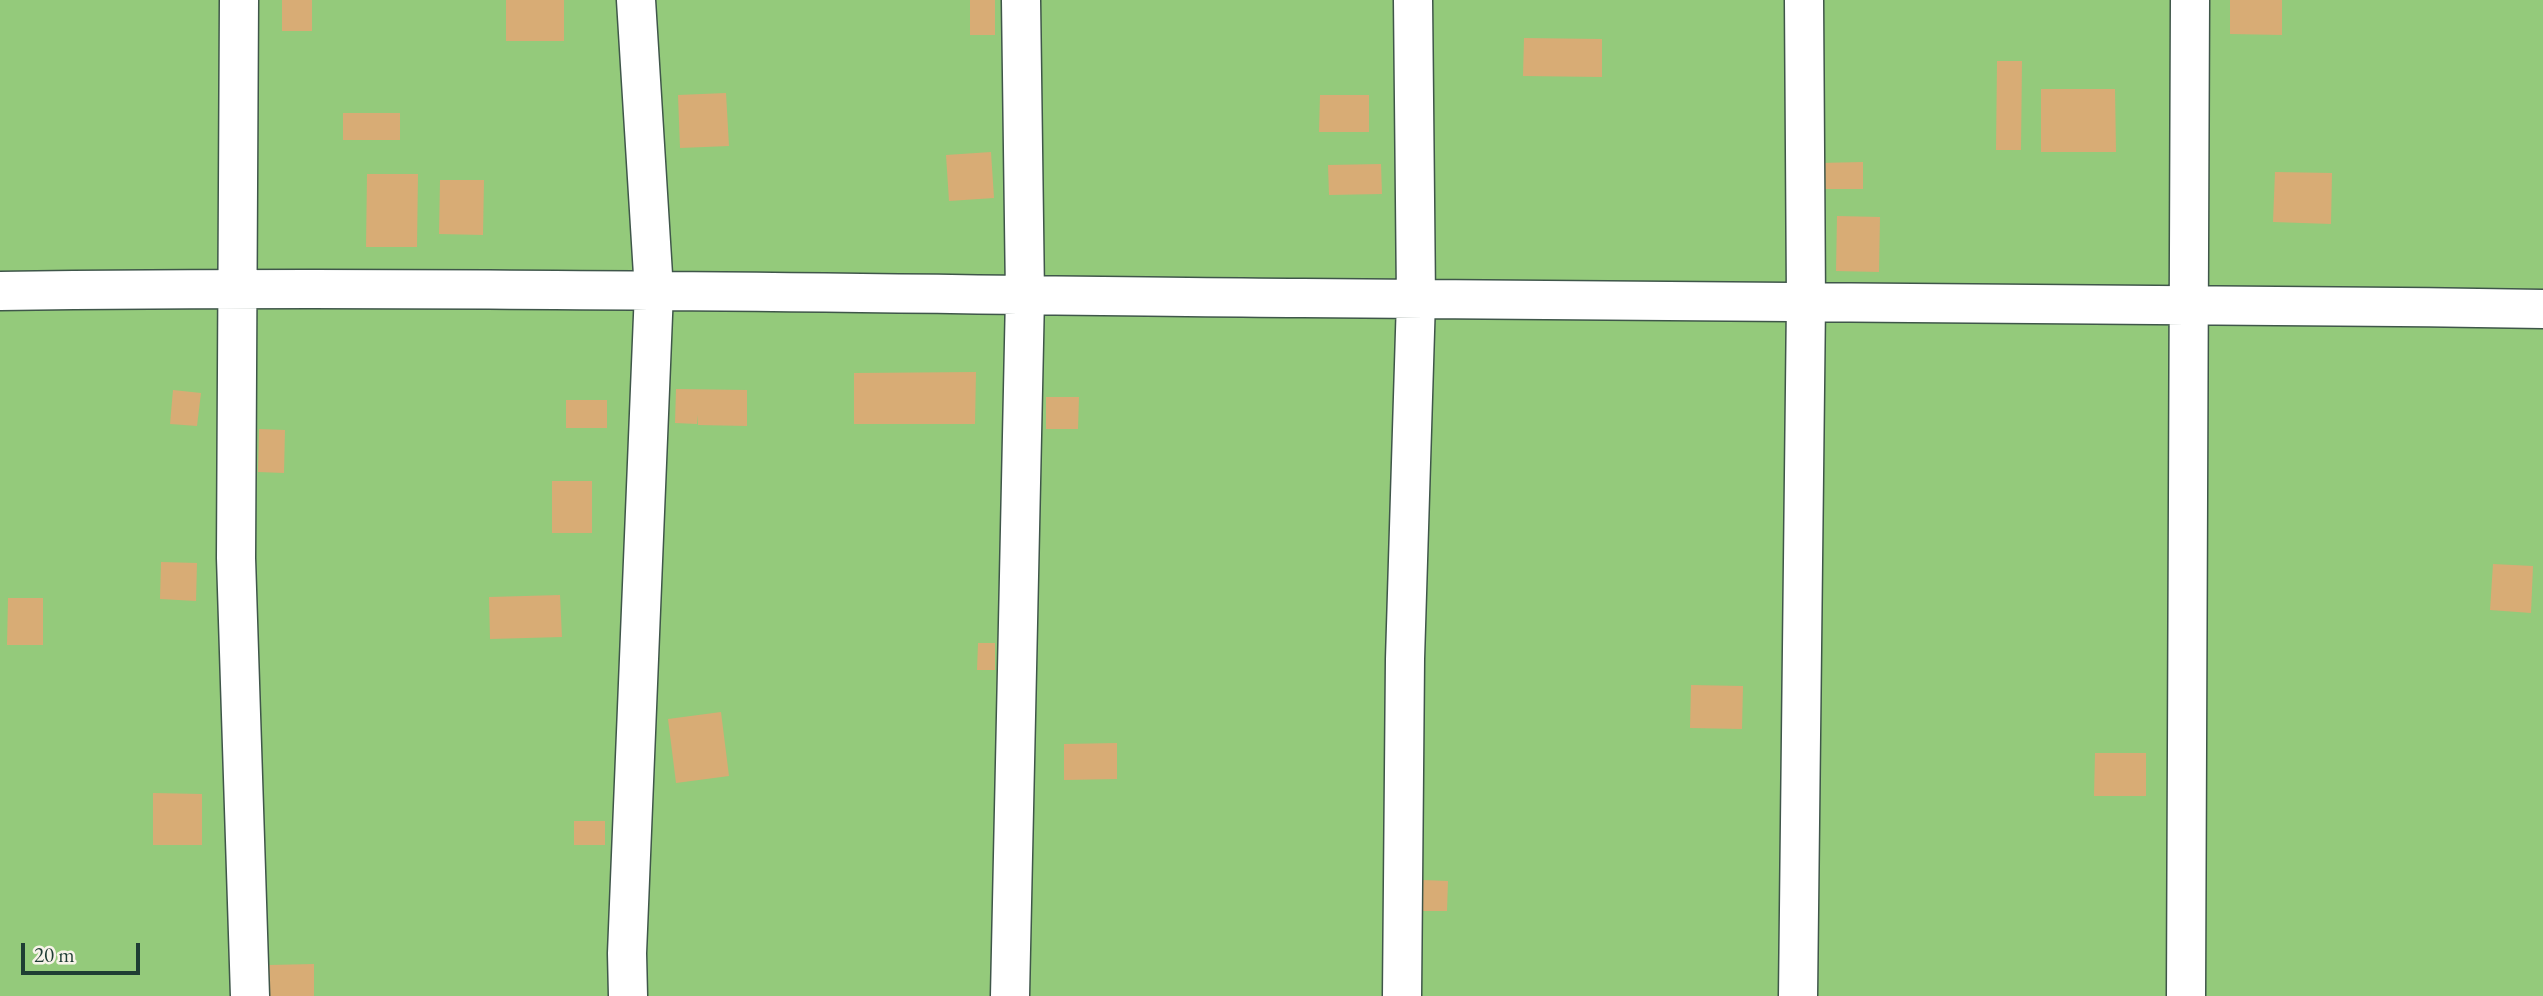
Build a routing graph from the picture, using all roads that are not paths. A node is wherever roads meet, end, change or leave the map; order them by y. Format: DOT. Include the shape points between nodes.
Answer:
graph roads {
  1 [pos="239,0"];
  2 [pos="636,0"];
  3 [pos="1021,0"];
  4 [pos="1413,0"];
  5 [pos="1804,0"];
  6 [pos="2190,0"];
  7 [pos="237,288"];
  8 [pos="0,291"];
  9 [pos="654,291"];
  10 [pos="1025,296"];
  11 [pos="1416,299"];
  12 [pos="1806,301"];
  13 [pos="2188,303"];
  14 [pos="2543,309"];
  15 [pos="250,996"];
  16 [pos="628,996"];
  17 [pos="1010,996"];
  18 [pos="1402,996"];
  19 [pos="1798,996"];
  20 [pos="2186,996"];
  1 -- 7 [label="street"];
  2 -- 9 [label="street"];
  3 -- 10 [label="street"];
  4 -- 11 [label="street"];
  5 -- 12 [label="street"];
  6 -- 13 [label="street"];
  7 -- 8 [label="street"];
  7 -- 9 [label="street"];
  7 -- 15 [label="street" via="236,558"];
  9 -- 10 [label="street"];
  9 -- 16 [label="street"];
  10 -- 11 [label="street"];
  10 -- 17 [label="street"];
  11 -- 12 [label="street"];
  11 -- 18 [label="street" via="1405,659"];
  12 -- 13 [label="street"];
  12 -- 19 [label="street"];
  13 -- 14 [label="street"];
  13 -- 20 [label="street"];
}
